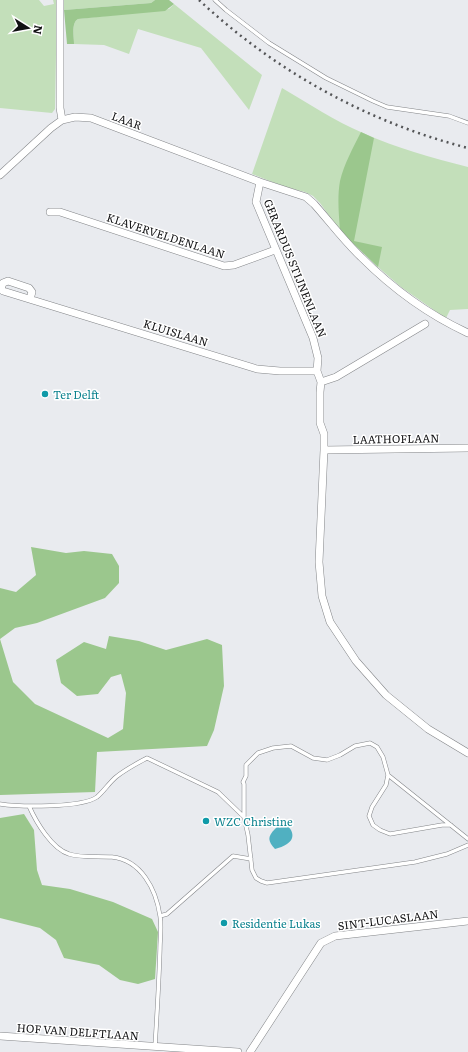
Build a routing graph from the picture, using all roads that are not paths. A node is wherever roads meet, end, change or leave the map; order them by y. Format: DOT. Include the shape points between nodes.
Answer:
graph roads {
  1 [pos="60,0"];
  2 [pos="215,0"];
  3 [pos="62,120"];
  4 [pos="468,123"];
  5 [pos="0,175"];
  6 [pos="260,182"];
  7 [pos="50,212"];
  8 [pos="276,250"];
  9 [pos="30,299"];
  10 [pos="425,324"];
  11 [pos="468,334"];
  12 [pos="317,371"];
  13 [pos="321,382"];
  14 [pos="468,448"];
  15 [pos="324,450"];
  16 [pos="468,753"];
  17 [pos="388,775"];
  18 [pos="0,804"];
  19 [pos="29,806"];
  20 [pos="244,817"];
  21 [pos="452,825"];
  22 [pos="468,839"];
  23 [pos="468,845"];
  24 [pos="251,859"];
  25 [pos="160,916"];
  26 [pos="468,921"];
  27 [pos="0,1036"];
  28 [pos="155,1047"];
  29 [pos="238,1052"];
  30 [pos="250,1052"];
  1 -- 3 [label="street"];
  2 -- 4 [label="lane" via="269,43 326,78 373,101 387,107 449,116"];
  3 -- 5 [label="street"];
  3 -- 6 [label="street, LAAR" via="75,117 91,118"];
  6 -- 8 [label="street, GERARDUS STIJNENLAAN" via="256,202"];
  6 -- 11 [label="street, LAAR" via="306,197 360,257 392,285 438,318"];
  7 -- 8 [label="street, KLAVERVELDENLAAN" via="60,212 224,266"];
  8 -- 12 [label="street, GERARDUS STIJNENLAAN" via="313,338 318,358"];
  9 -- 12 [label="street, KLUISLAAN" via="257,369"];
  10 -- 13 [label="street" via="336,377"];
  12 -- 13 [label="street, GERARDUS STIJNENLAAN"];
  13 -- 15 [label="street, GERARDUS STIJNENLAAN" via="320,423 324,434"];
  14 -- 15 [label="street, LAATHOFLAAN"];
  15 -- 16 [label="street, GERARDUS STIJNENLAAN" via="319,562 322,596 330,622 356,661 386,695 428,729"];
  17 -- 20 [label="lane" via="383,757 377,747 370,743 355,746 327,760 313,758 291,746 273,748 258,753 246,765 243,782"];
  17 -- 21 [label="lane"];
  17 -- 21 [label="lane" via="386,785 369,816 373,825 390,834"];
  18 -- 19 [label="lane"];
  19 -- 20 [label="lane" via="77,803 96,798 130,766 147,758 218,792"];
  19 -- 25 [label="lane" via="34,819 60,850 70,855 113,857 131,863 144,874 154,894"];
  20 -- 24 [label="lane"];
  21 -- 22 [label="lane"];
  23 -- 24 [label="lane" via="447,854 415,862 267,883 256,878"];
  24 -- 25 [label="lane" via="233,856 167,914"];
  25 -- 28 [label="lane" via="160,977"];
  26 -- 30 [label="street, SINT-LUCASLAAN" via="335,936 320,944"];
  27 -- 28 [label="street, HOF VAN DELFTLAAN"];
  28 -- 29 [label="street, HOF VAN DELFTLAAN"];
}
